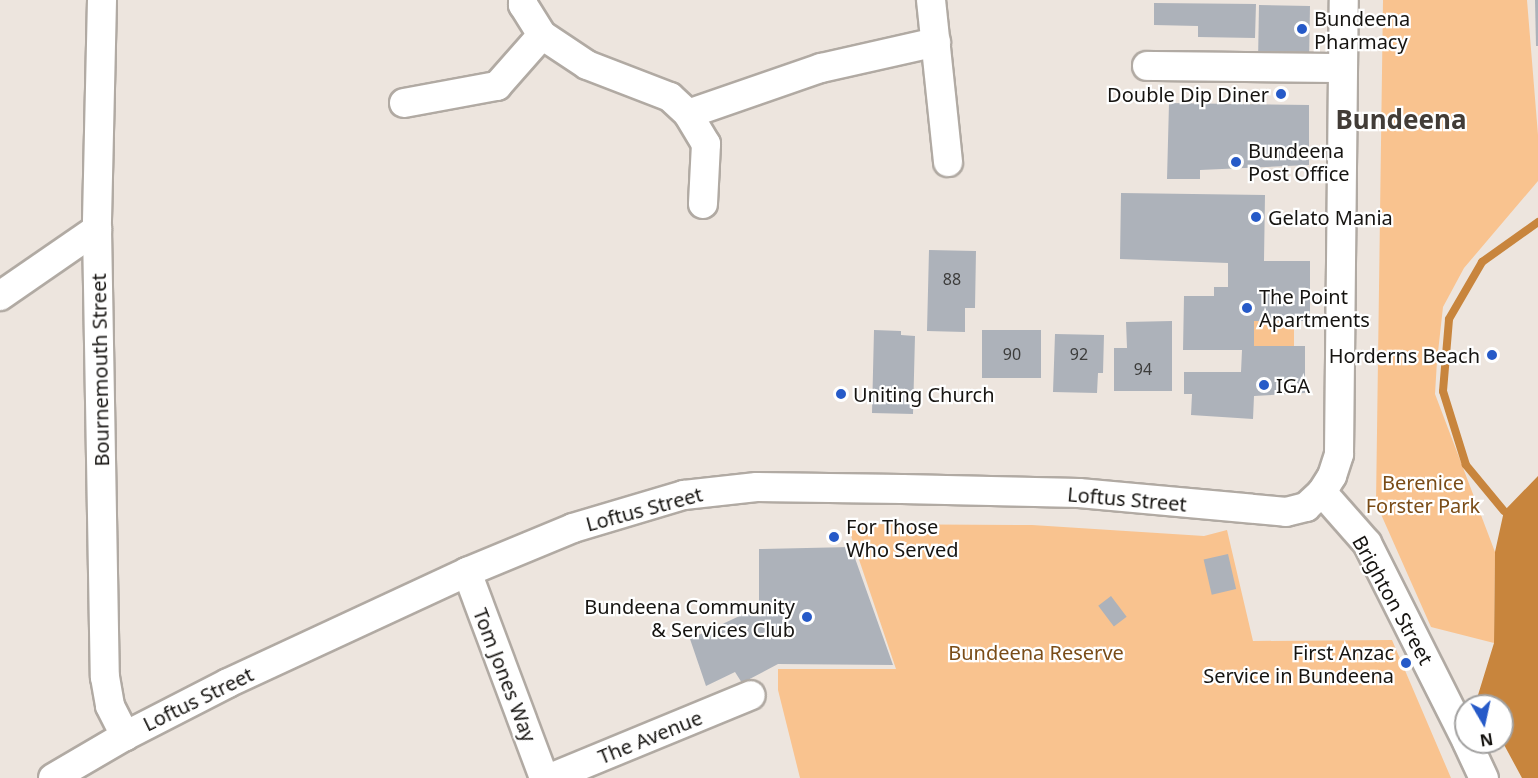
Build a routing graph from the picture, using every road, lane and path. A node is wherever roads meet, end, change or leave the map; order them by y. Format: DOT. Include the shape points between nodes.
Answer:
graph roads {
  1 [pos="102,0"];
  2 [pos="523,0"];
  3 [pos="931,0"];
  4 [pos="1344,0"];
  5 [pos="542,35"];
  6 [pos="936,42"];
  7 [pos="1147,66"];
  8 [pos="1343,68"];
  9 [pos="404,103"];
  10 [pos="688,114"];
  11 [pos="948,162"];
  12 [pos="703,204"];
  13 [pos="97,230"];
  14 [pos="0,296"];
  15 [pos="1322,492"];
  16 [pos="466,572"];
  17 [pos="751,695"];
  18 [pos="1454,717"];
  19 [pos="125,736"];
  20 [pos="1472,754"];
  21 [pos="52,778"];
  22 [pos="544,778"];
  23 [pos="550,778"];
  24 [pos="1484,778"];
  1 -- 13 [label="street, Bournemouth Street"];
  2 -- 5 [label="street"];
  3 -- 6 [label="street"];
  4 -- 8 [label="street"];
  5 -- 9 [label="street" via="497,86"];
  5 -- 10 [label="street" via="587,65 670,97"];
  6 -- 10 [label="street" via="821,68"];
  6 -- 11 [label="street"];
  7 -- 8 [label="street"];
  8 -- 15 [label="street" via="1339,454"];
  10 -- 12 [label="street" via="706,144"];
  13 -- 14 [label="street"];
  13 -- 19 [label="street, Bournemouth Street" via="105,677 110,706"];
  15 -- 16 [label="street, Loftus Street" via="1306,507 1286,512 1079,493 730,488 642,506 573,528"];
  15 -- 18 [label="street, Brighton Street" via="1367,543"];
  16 -- 19 [label="street, Loftus Street" via="228,683"];
  16 -- 22 [label="street, Tom Jones Way"];
  17 -- 23 [label="street, The Avenue"];
  19 -- 21 [label="street, Loftus Street"];
  20 -- 24 [label="street, Brighton Street"];
}
